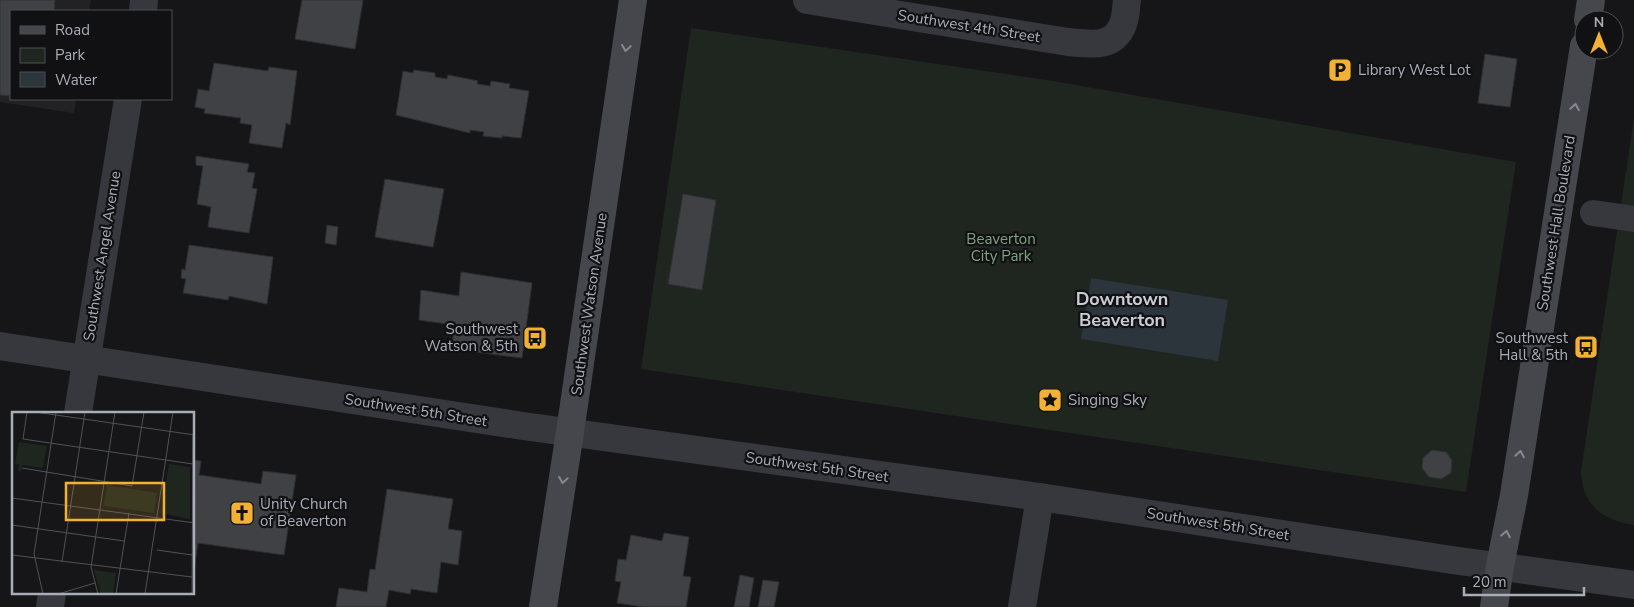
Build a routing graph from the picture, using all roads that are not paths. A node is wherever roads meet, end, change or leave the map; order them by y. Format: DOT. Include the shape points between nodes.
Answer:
graph roads {
  1 [pos="633,0"];
  2 [pos="807,0"];
  3 [pos="1125,12"];
  4 [pos="1582,60"];
  5 [pos="128,100"];
  6 [pos="1592,213"];
  7 [pos="1634,219"];
  8 [pos="0,346"];
  9 [pos="85,359"];
  10 [pos="78,412"];
  11 [pos="570,432"];
  12 [pos="1040,497"];
  13 [pos="1500,566"];
  14 [pos="1634,585"];
  15 [pos="52,594"];
  16 [pos="50,607"];
  17 [pos="543,607"];
  18 [pos="1022,607"];
  19 [pos="1494,607"];
  1 -- 11 [label="main road, Southwest Watson Avenue, one-way"];
  2 -- 3 [label="street, Southwest 4th Street" via="1068,42 1100,44 1116,37"];
  13 -- 4 [label="main road, Southwest Hall Boulevard, one-way"];
  5 -- 9 [label="street, Southwest Angel Avenue"];
  6 -- 7 [label="street"];
  8 -- 9 [label="street, Southwest 5th Street"];
  9 -- 10 [label="street, Southwest Angel Avenue"];
  9 -- 11 [label="street, Southwest 5th Street"];
  11 -- 12 [label="street, Southwest 5th Street"];
  11 -- 17 [label="main road, Southwest Watson Avenue, one-way"];
  12 -- 13 [label="street, Southwest 5th Street"];
  12 -- 18 [label="street"];
  13 -- 14 [label="street, Southwest 5th Street"];
  13 -- 19 [label="main road, Southwest Hall Boulevard"];
  15 -- 16 [label="street"];
}
